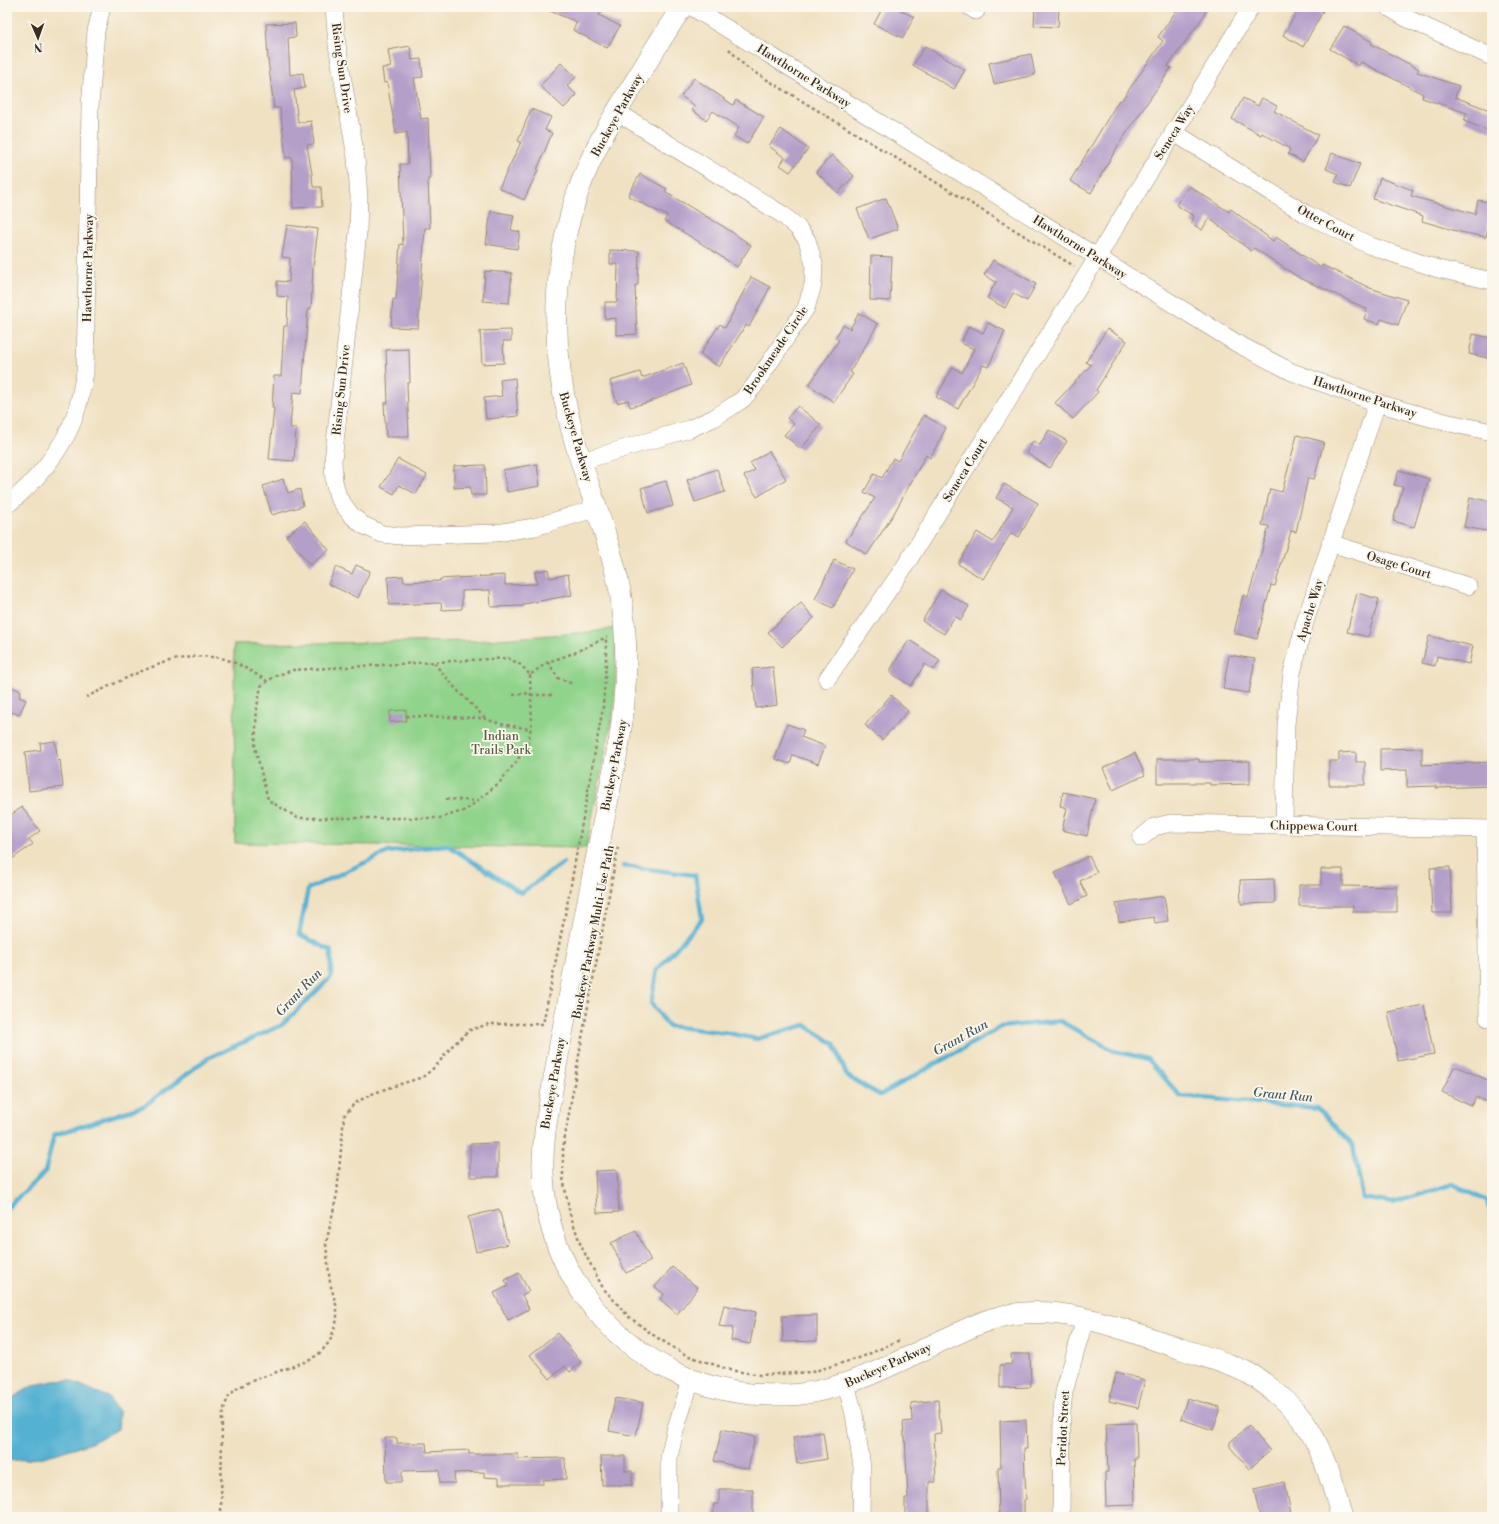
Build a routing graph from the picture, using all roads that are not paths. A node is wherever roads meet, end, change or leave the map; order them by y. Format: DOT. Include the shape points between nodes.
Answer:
graph roads {
  1 [pos="102,7"];
  2 [pos="334,7"];
  3 [pos="682,7"];
  4 [pos="692,7"];
  5 [pos="1250,7"];
  6 [pos="1388,7"];
  7 [pos="1492,57"];
  8 [pos="616,112"];
  9 [pos="1173,132"];
  10 [pos="1097,257"];
  11 [pos="1492,281"];
  12 [pos="1377,403"];
  13 [pos="1492,432"];
  14 [pos="582,461"];
  15 [pos="7,505"];
  16 [pos="597,508"];
  17 [pos="1330,544"];
  18 [pos="1468,586"];
  19 [pos="827,679"];
  20 [pos="1284,825"];
  21 [pos="1489,829"];
  22 [pos="1140,838"];
  23 [pos="1488,1018"];
  24 [pos="1085,1319"];
  25 [pos="691,1380"];
  26 [pos="846,1384"];
  27 [pos="669,1517"];
  28 [pos="861,1517"];
  29 [pos="1061,1517"];
  30 [pos="1342,1517"];
  1 -- 15 [label="street, Hawthorne Parkway" via="96,31 90,106 85,373 76,413 65,438 40,474"];
  2 -- 16 [label="street, Rising Sun Drive" via="337,45 356,158 359,197 358,232 333,460 338,497 350,515 363,525 382,534 400,536 496,533 535,527"];
  3 -- 8 [label="street, Buckeye Parkway"];
  4 -- 10 [label="street, Hawthorne Parkway"];
  5 -- 9 [label="street, Seneca Way"];
  6 -- 7 [label="street" via="1406,18"];
  8 -- 14 [label="street, Buckeye Parkway" via="582,182 560,265 556,307 558,355 562,390"];
  8 -- 14 [label="street, Brookmeade Circle" via="783,215 798,228 807,240 814,264 813,285 806,308 743,399 714,418 689,429"];
  9 -- 10 [label="street, Seneca Way"];
  9 -- 11 [label="street, Otter Court" via="1306,214 1371,246 1438,269"];
  10 -- 12 [label="street, Hawthorne Parkway" via="1238,344 1292,372"];
  10 -- 19 [label="street, Seneca Court" via="903,569"];
  12 -- 13 [label="street, Hawthorne Parkway"];
  12 -- 17 [label="street, Apache Way"];
  14 -- 16 [label="street, Buckeye Parkway"];
  16 -- 25 [label="street, Buckeye Parkway" via="619,590 627,656 626,683 619,742 547,1119 543,1146 545,1198 556,1242 564,1261 592,1307 613,1330 637,1350"];
  17 -- 18 [label="street, Osage Court"];
  17 -- 20 [label="street, Apache Way" via="1292,672 1286,724"];
  20 -- 21 [label="street, Chippewa Court"];
  20 -- 22 [label="street, Chippewa Court" via="1171,823 1154,827"];
  21 -- 23 [label="street"];
  24 -- 26 [label="street, Buckeye Parkway" via="1034,1312 984,1322"];
  24 -- 29 [label="street, Peridot Street" via="1064,1392"];
  24 -- 30 [label="street, Buckeye Parkway" via="1232,1366 1269,1387 1288,1403 1313,1437 1321,1452"];
  25 -- 26 [label="street, Buckeye Parkway" via="714,1388 764,1395 797,1395"];
  25 -- 27 [label="street" via="669,1457"];
  26 -- 28 [label="street" via="854,1414 862,1467"];
}
